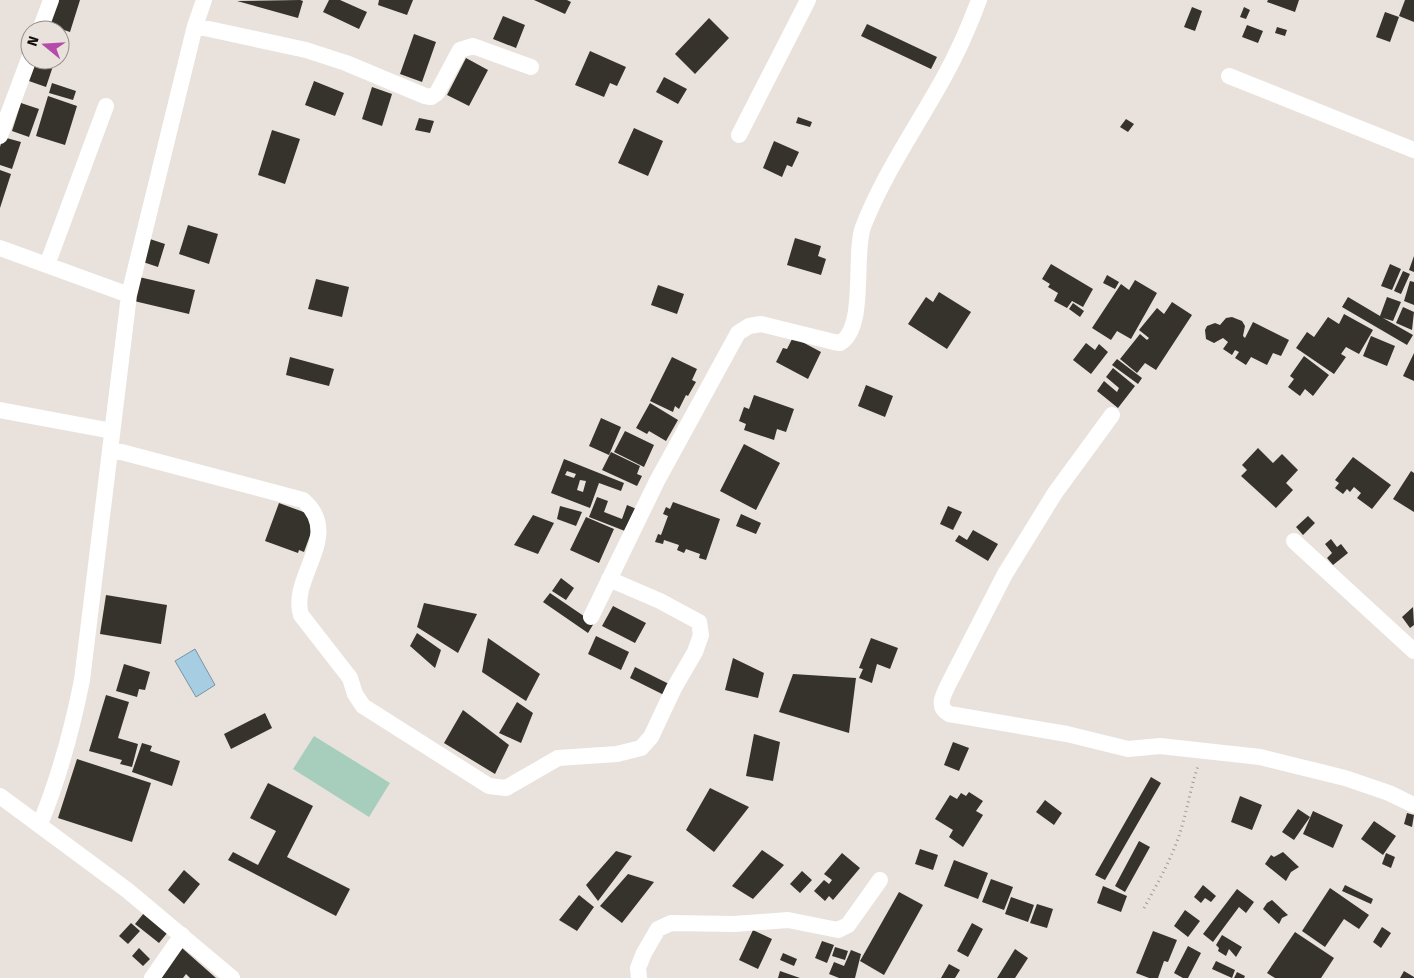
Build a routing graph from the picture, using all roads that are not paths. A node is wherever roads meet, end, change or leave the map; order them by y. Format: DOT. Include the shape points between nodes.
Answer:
graph roads {
  1 [pos="51,0"];
  2 [pos="204,0"];
  3 [pos="808,0"];
  4 [pos="979,0"];
  5 [pos="44,20"];
  6 [pos="195,26"];
  7 [pos="531,67"];
  8 [pos="25,70"];
  9 [pos="1229,76"];
  10 [pos="106,106"];
  11 [pos="739,135"];
  12 [pos="0,136"];
  13 [pos="1414,150"];
  14 [pos="0,248"];
  15 [pos="47,265"];
  16 [pos="129,295"];
  17 [pos="0,410"];
  18 [pos="1112,415"];
  19 [pos="112,431"];
  20 [pos="110,448"];
  21 [pos="1294,541"];
  22 [pos="609,579"];
  23 [pos="591,617"];
  24 [pos="1414,651"];
  25 [pos="0,796"];
  26 [pos="1414,805"];
  27 [pos="40,824"];
  28 [pos="880,880"];
  29 [pos="182,935"];
  30 [pos="152,978"];
  31 [pos="232,978"];
  32 [pos="639,978"];
  1 -- 5 [label="street"];
  2 -- 6 [label="street"];
  3 -- 11 [label="street"];
  4 -- 22 [label="street" via="943,80 895,161 863,226 855,318 848,336 840,343 761,324 749,326 738,333 657,481"];
  6 -- 7 [label="street" via="306,50 432,97 460,50 465,47 473,46"];
  6 -- 16 [label="street"];
  8 -- 12 [label="street"];
  9 -- 13 [label="street"];
  10 -- 15 [label="street"];
  14 -- 15 [label="street"];
  15 -- 16 [label="street"];
  16 -- 19 [label="street"];
  17 -- 19 [label="street"];
  18 -- 26 [label="street" via="1055,493 1005,574 951,679 942,707 949,714 1067,734 1128,749 1160,746 1260,757 1389,792"];
  19 -- 20 [label="street"];
  20 -- 22 [label="street" via="303,500 312,507 317,515 319,531 300,596 298,606 301,615 350,678 363,706 489,786 506,788 558,758 618,754 640,748 651,738 695,652 701,628 699,622 682,612"];
  20 -- 27 [label="street" via="82,680 55,788"];
  21 -- 24 [label="street"];
  22 -- 23 [label="street"];
  25 -- 27 [label="street"];
  27 -- 29 [label="street"];
  28 -- 32 [label="street" via="848,925 838,930 788,920 734,924 670,923 658,929 644,953 638,968"];
  29 -- 30 [label="street"];
  29 -- 31 [label="street"];
}
